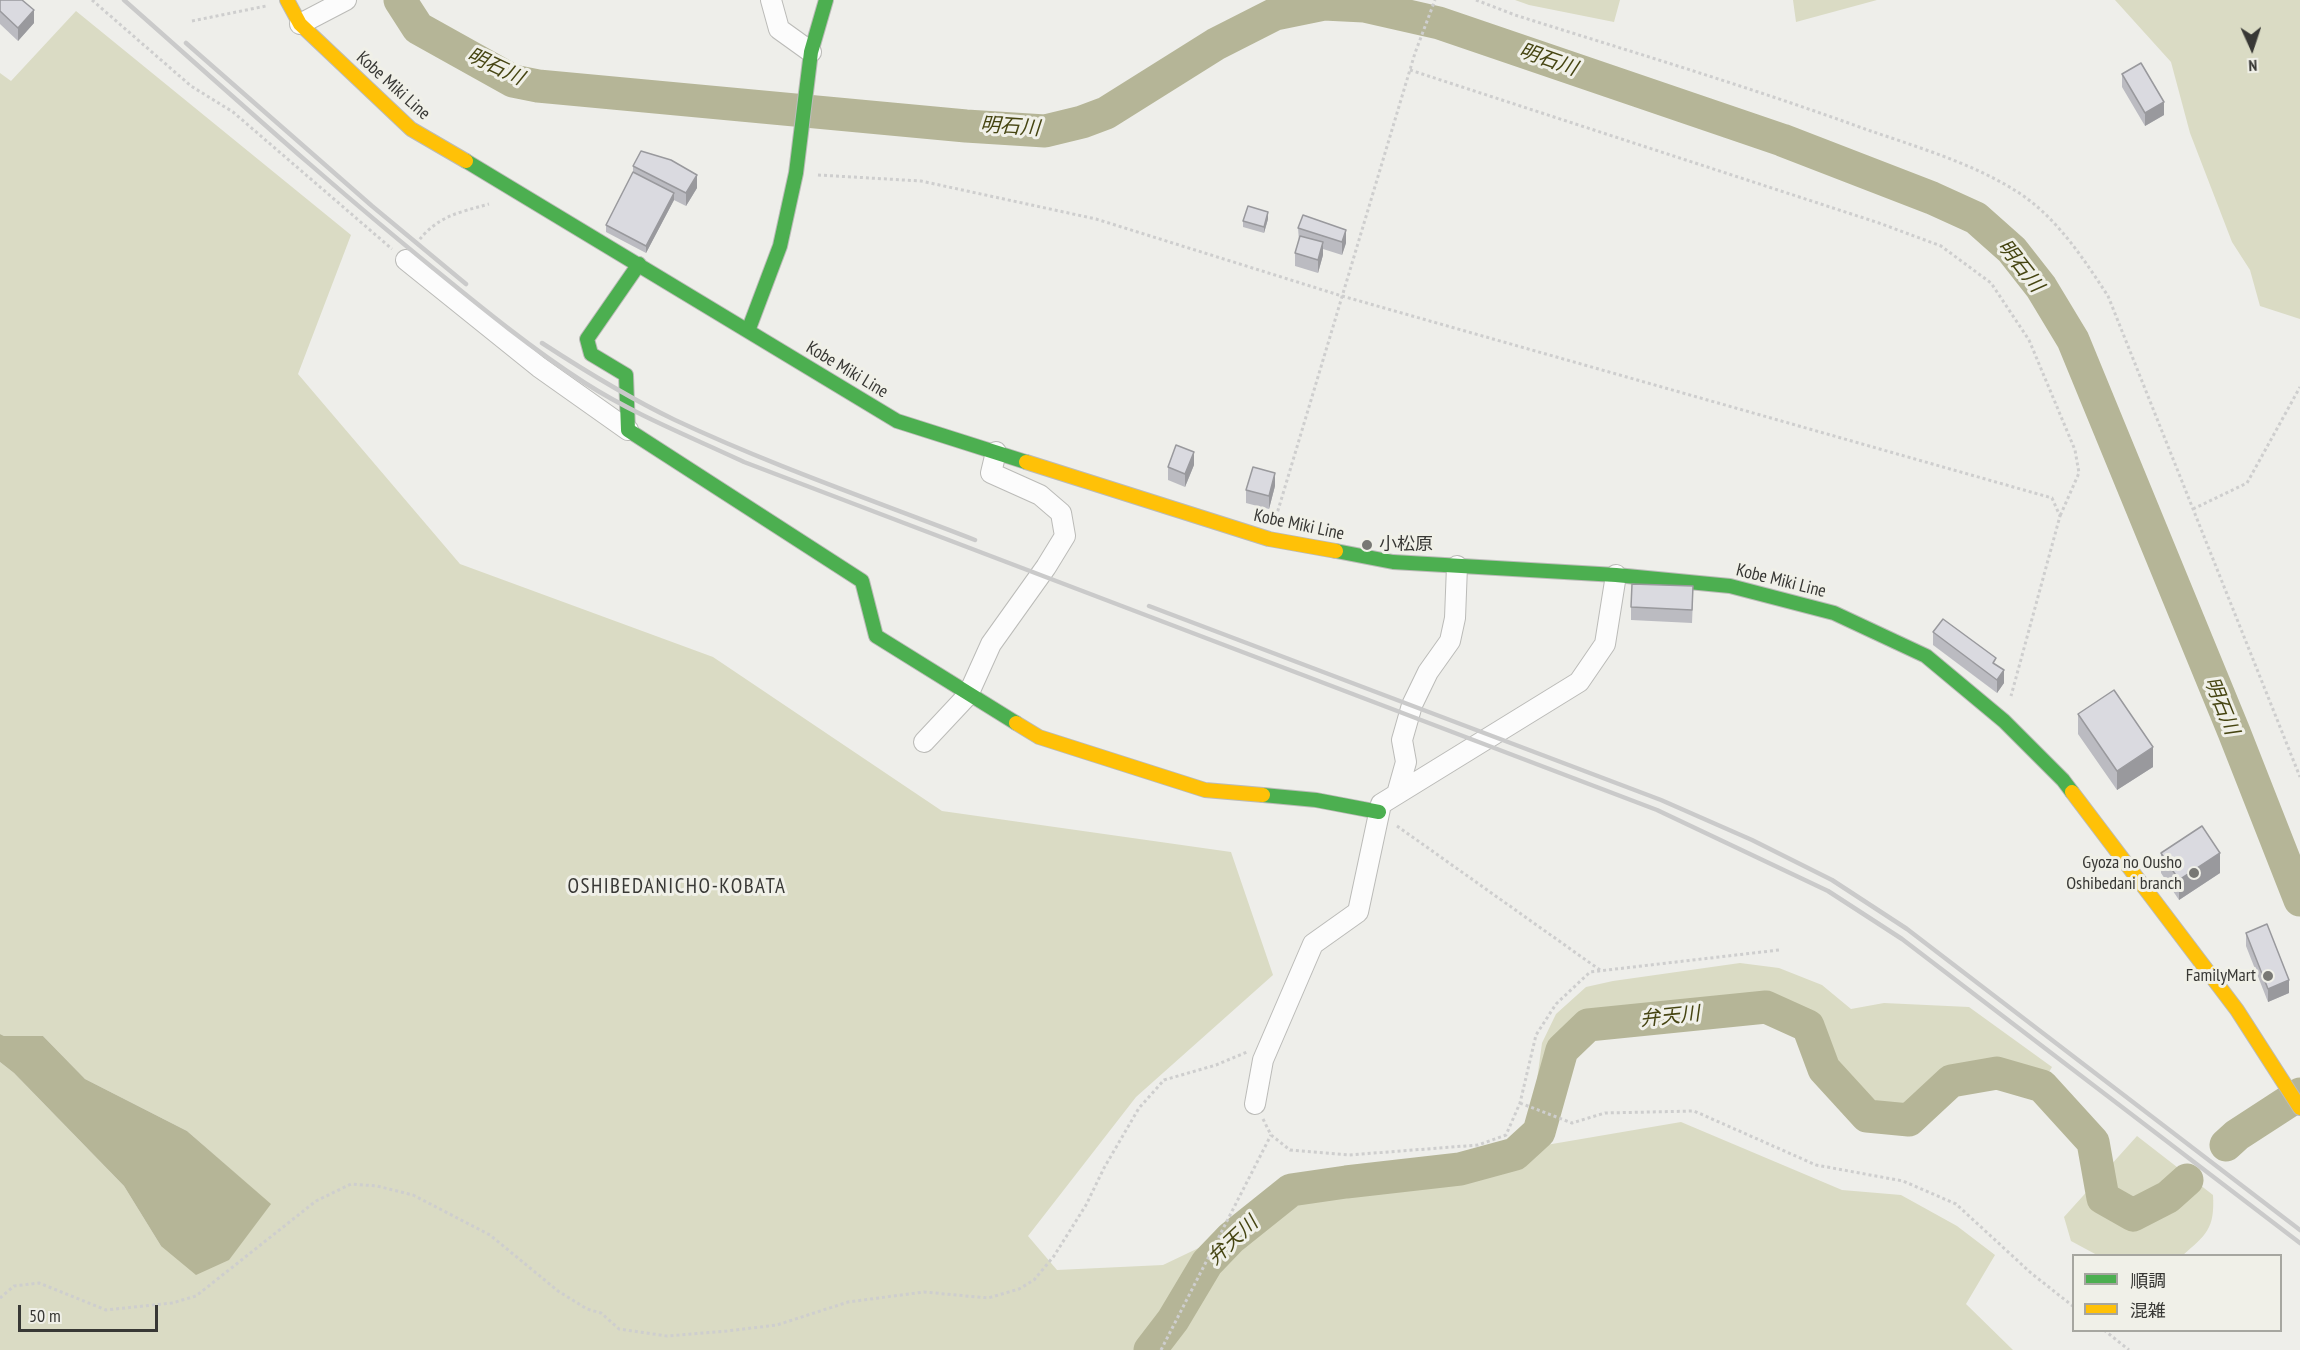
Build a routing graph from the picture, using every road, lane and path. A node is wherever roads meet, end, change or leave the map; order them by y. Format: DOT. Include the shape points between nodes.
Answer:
graph roads {
  1 [pos="92,0"];
  2 [pos="346,0"];
  3 [pos="771,0"];
  4 [pos="826,0"];
  5 [pos="1435,0"];
  6 [pos="1476,0"];
  7 [pos="288,1"];
  8 [pos="192,21"];
  9 [pos="300,24"];
  10 [pos="811,51"];
  11 [pos="1410,70"];
  12 [pos="796,173"];
  13 [pos="507,186"];
  14 [pos="406,260"];
  15 [pos="639,264"];
  16 [pos="1342,296"];
  17 [pos="748,331"];
  18 [pos="2300,387"];
  19 [pos="628,430"];
  20 [pos="996,452"];
  21 [pos="2193,508"];
  22 [pos="2060,516"];
  23 [pos="1269,539"];
  24 [pos="1458,566"];
  25 [pos="1616,575"];
  26 [pos="968,695"];
  27 [pos="2004,721"];
  28 [pos="924,742"];
  29 [pos="2300,777"];
  30 [pos="1397,794"];
  31 [pos="1379,812"];
  32 [pos="1779,950"];
  33 [pos="1601,971"];
  34 [pos="1269,1047"];
  35 [pos="1520,1103"];
  36 [pos="1255,1104"];
  37 [pos="2300,1108"];
  38 [pos="1271,1135"];
  39 [pos="0,1298"];
  40 [pos="2072,1306"];
  41 [pos="2106,1332"];
  42 [pos="1161,1350"];
  43 [pos="2129,1350"];
  1 -- 14 [label="path" via="191,86 233,112"];
  2 -- 9 [label="street"];
  3 -- 10 [label="street" via="779,29"];
  4 -- 10 [label="main road"];
  5 -- 11 [label="path"];
  6 -- 21 [label="path" via="1803,106 1955,161 2017,191 2052,221 2109,296"];
  7 -- 8 [label="path"];
  7 -- 9 [label="main road, Kobe Miki Line"];
  9 -- 13 [label="main road, Kobe Miki Line" via="411,129"];
  10 -- 12 [label="main road"];
  11 -- 16 [label="path"];
  11 -- 22 [label="path" via="1879,223 1950,252 1991,283 2029,340 2043,373 2075,450 2079,473"];
  12 -- 16 [label="path" via="921,181 1096,219"];
  12 -- 17 [label="main road" via="780,246"];
  13 -- 14 [label="path" via="496,202 446,216 426,230"];
  13 -- 15 [label="main road, Kobe Miki Line"];
  14 -- 19 [label="street" via="539,367"];
  15 -- 17 [label="main road, Kobe Miki Line"];
  15 -- 19 [label="main road" via="587,339 591,354 626,375"];
  16 -- 22 [label="path" via="2052,498"];
  16 -- 23 [label="path"];
  17 -- 20 [label="main road, Kobe Miki Line" via="897,421"];
  18 -- 21 [label="path" via="2247,483"];
  19 -- 26 [label="main road" via="862,581 876,636"];
  20 -- 23 [label="main road, Kobe Miki Line"];
  20 -- 26 [label="street" via="991,473 1040,495 1061,513 1065,536 991,644"];
  21 -- 29 [label="path"];
  22 -- 27 [label="path"];
  23 -- 24 [label="main road, Kobe Miki Line" via="1393,562"];
  24 -- 25 [label="main road, Kobe Miki Line"];
  24 -- 30 [label="street" via="1450,641 1428,672 1412,705 1402,740 1406,762"];
  25 -- 27 [label="main road, Kobe Miki Line" via="1730,586 1834,613 1926,656"];
  25 -- 30 [label="street" via="1605,644 1579,682"];
  26 -- 28 [label="street"];
  26 -- 31 [label="main road" via="1040,737 1205,790 1316,800"];
  27 -- 37 [label="main road, Kobe Miki Line" via="2063,780 2237,1011"];
  30 -- 31 [label="street" via="1381,804"];
  31 -- 33 [label="path"];
  31 -- 34 [label="street" via="1358,912 1313,944"];
  32 -- 33 [label="path"];
  33 -- 35 [label="path" via="1590,972 1556,1004 1536,1035"];
  34 -- 36 [label="street"];
  34 -- 39 [label="path" via="1164,1080 1139,1108 1054,1256 1034,1280 988,1298 924,1293 848,1302 777,1325 727,1331 667,1336 619,1329 601,1313 558,1291 490,1235 413,1195 351,1184 316,1202 196,1296 106,1311 39,1283 14,1286"];
  35 -- 38 [label="path" via="1506,1135 1478,1145 1349,1155 1290,1150"];
  35 -- 40 [label="path" via="1572,1123 1605,1113 1694,1111 1816,1166 1903,1181 1956,1204"];
  36 -- 38 [label="path"];
  38 -- 42 [label="path"];
  41 -- 43 [label="path"];
}
